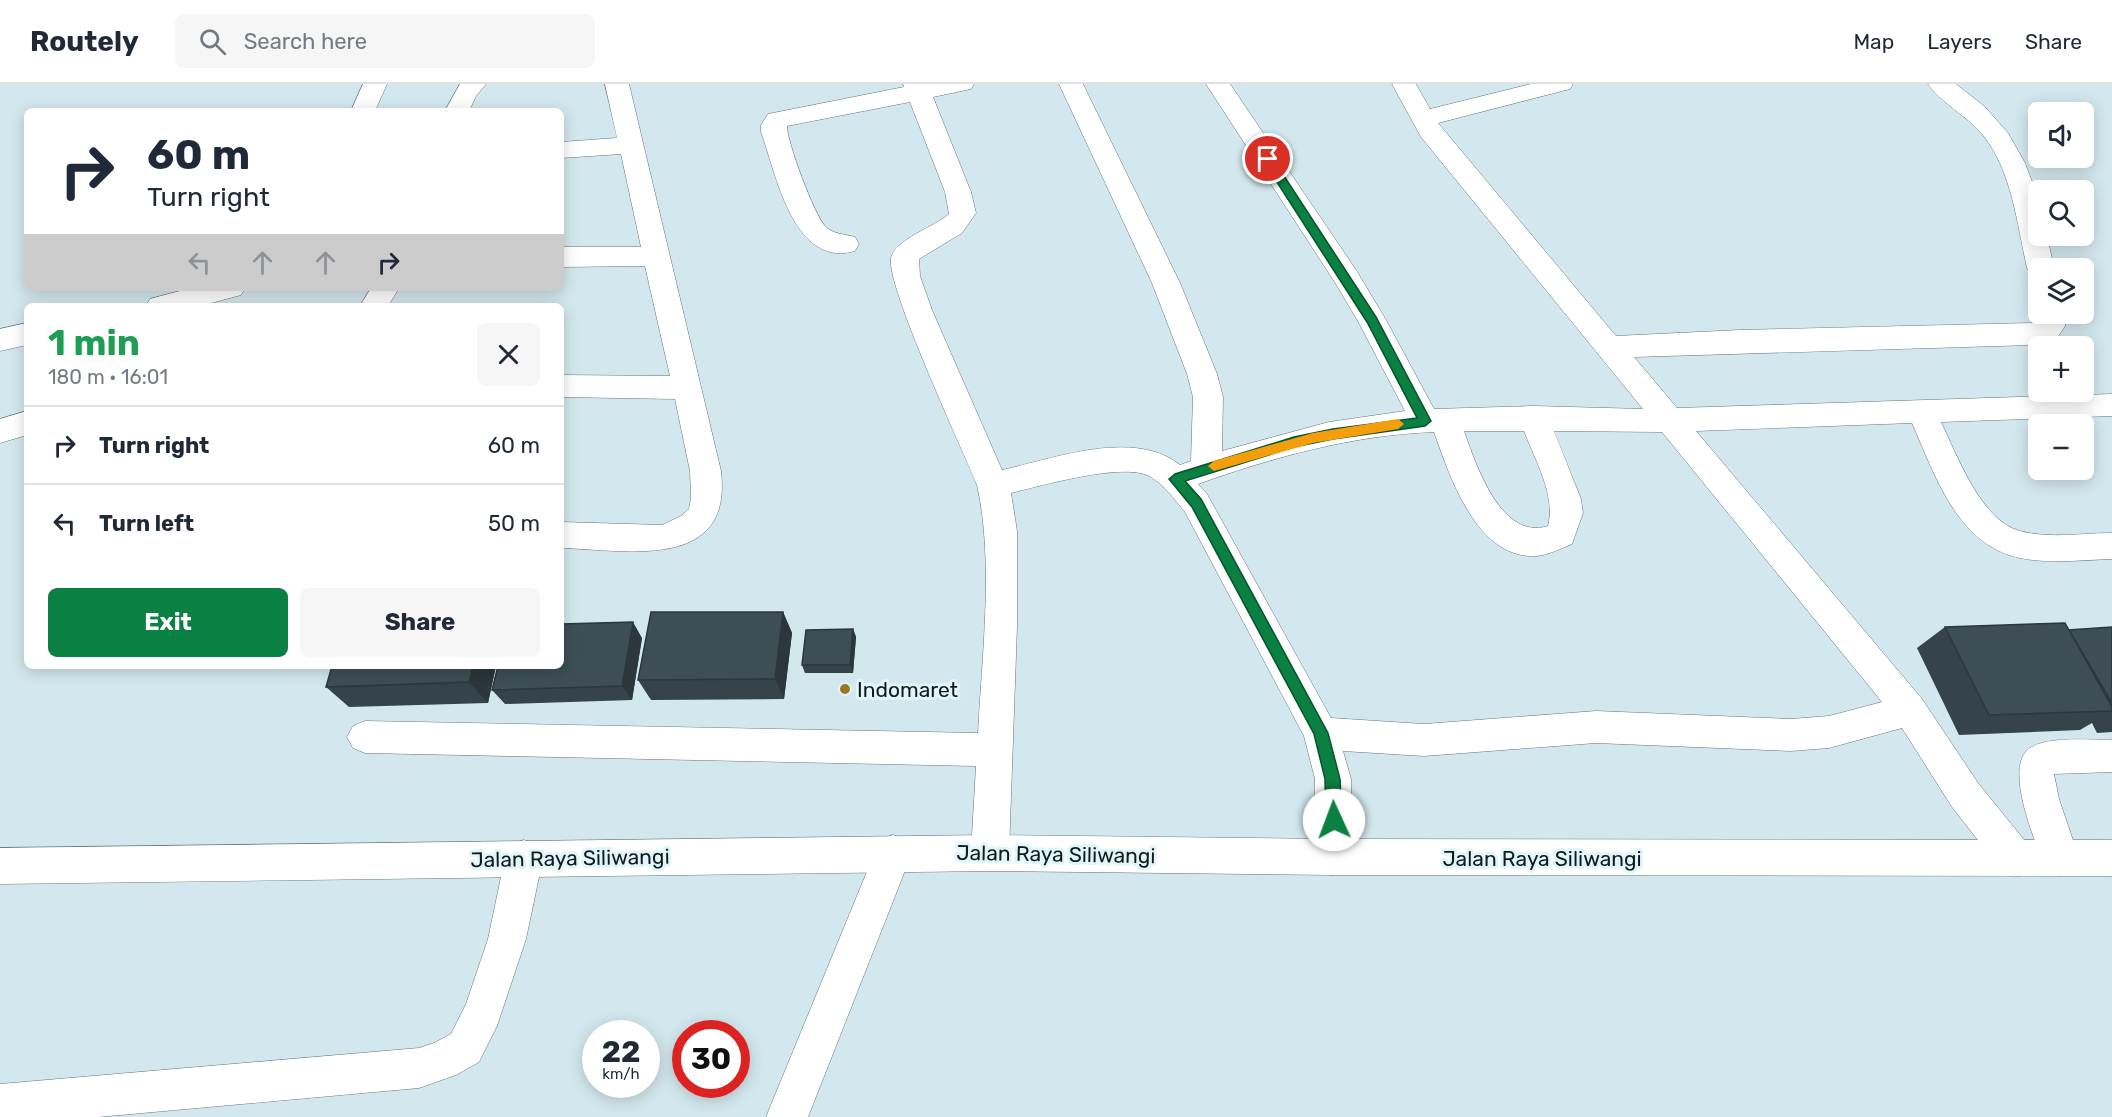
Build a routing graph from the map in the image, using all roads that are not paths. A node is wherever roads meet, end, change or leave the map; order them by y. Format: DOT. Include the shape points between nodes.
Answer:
graph roads {
  1 [pos="375,84"];
  2 [pos="474,84"];
  3 [pos="617,84"];
  4 [pos="962,84"];
  5 [pos="1071,84"];
  6 [pos="1218,84"];
  7 [pos="1404,84"];
  8 [pos="1561,84"];
  9 [pos="1940,84"];
  10 [pos="916,88"];
  11 [pos="364,108"];
  12 [pos="458,108"];
  13 [pos="1424,119"];
  14 [pos="632,145"];
  15 [pos="564,150"];
  16 [pos="845,244"];
  17 [pos="658,256"];
  18 [pos="564,257"];
  19 [pos="2038,258"];
  20 [pos="219,291"];
  21 [pos="172,303"];
  22 [pos="2051,324"];
  23 [pos="24,335"];
  24 [pos="0,340"];
  25 [pos="1606,347"];
  26 [pos="564,386"];
  27 [pos="688,388"];
  28 [pos="2112,405"];
  29 [pos="1921,411"];
  30 [pos="1534,418"];
  31 [pos="1668,420"];
  32 [pos="1435,422"];
  33 [pos="24,424"];
  34 [pos="0,430"];
  35 [pos="1206,468"];
  36 [pos="1175,479"];
  37 [pos="993,485"];
  38 [pos="564,535"];
  39 [pos="2112,546"];
  40 [pos="1910,710"];
  41 [pos="1321,733"];
  42 [pos="365,737"];
  43 [pos="996,750"];
  44 [pos="2112,756"];
  45 [pos="990,853"];
  46 [pos="893,854"];
  47 [pos="1332,857"];
  48 [pos="524,858"];
  49 [pos="2060,858"];
  50 [pos="2112,858"];
  51 [pos="2016,859"];
  52 [pos="0,866"];
  53 [pos="0,1105"];
  54 [pos="787,1117"];
  1 -- 11 [label="main road"];
  2 -- 12 [label="main road"];
  3 -- 14 [label="main road"];
  4 -- 10 [label="main road"];
  5 -- 35 [label="main road" via="1166,283 1202,374 1208,397"];
  6 -- 32 [label="main road" via="1346,277"];
  7 -- 13 [label="main road"];
  8 -- 13 [label="main road"];
  9 -- 19 [label="main road" via="1982,119 2005,147 2021,188"];
  10 -- 16 [label="main road" via="777,120 774,126 815,232 827,241"];
  10 -- 37 [label="main road" via="963,213 955,226 912,248 905,257 906,276"];
  13 -- 25 [label="main road" via="1430,132"];
  14 -- 15 [label="main road"];
  14 -- 17 [label="main road"];
  17 -- 18 [label="main road"];
  17 -- 27 [label="main road"];
  20 -- 21 [label="main road"];
  22 -- 25 [label="main road" via="2047,331 2031,334"];
  23 -- 24 [label="main road"];
  25 -- 31 [label="main road"];
  26 -- 27 [label="main road"];
  27 -- 38 [label="main road" via="709,491 704,512 696,522 662,538"];
  28 -- 29 [label="main road"];
  29 -- 31 [label="main road"];
  29 -- 39 [label="main road" via="1984,527 2012,543"];
  30 -- 31 [label="main road"];
  30 -- 32 [label="main road"];
  30 -- 32 [label="main road" via="1567,513 1561,535 1539,542 1518,540 1490,519"];
  31 -- 40 [label="main road"];
  32 -- 35 [label="main road" via="1333,434"];
  33 -- 34 [label="main road"];
  35 -- 36 [label="main road"];
  36 -- 37 [label="main road" via="1154,464 1122,459"];
  36 -- 41 [label="main road" via="1196,503"];
  37 -- 43 [label="main road" via="1000,531"];
  40 -- 41 [label="main road" via="1829,732 1791,735 1596,727 1424,740"];
  40 -- 51 [label="main road" via="1965,795"];
  41 -- 47 [label="main road" via="1332,779"];
  42 -- 43 [label="main road"];
  43 -- 45 [label="main road"];
  44 -- 49 [label="main road" via="2039,761 2037,782"];
  45 -- 46 [label="main road, Jalan Raya Siliwangi"];
  45 -- 47 [label="main road, Jalan Raya Siliwangi"];
  46 -- 48 [label="main road, Jalan Raya Siliwangi"];
  46 -- 54 [label="main road"];
  47 -- 51 [label="main road, Jalan Raya Siliwangi"];
  48 -- 52 [label="main road, Jalan Raya Siliwangi"];
  48 -- 53 [label="main road" via="507,939 483,1012 465,1048 442,1061 419,1068"];
  49 -- 50 [label="main road, Jalan Raya Siliwangi"];
  49 -- 51 [label="main road, Jalan Raya Siliwangi"];
}
